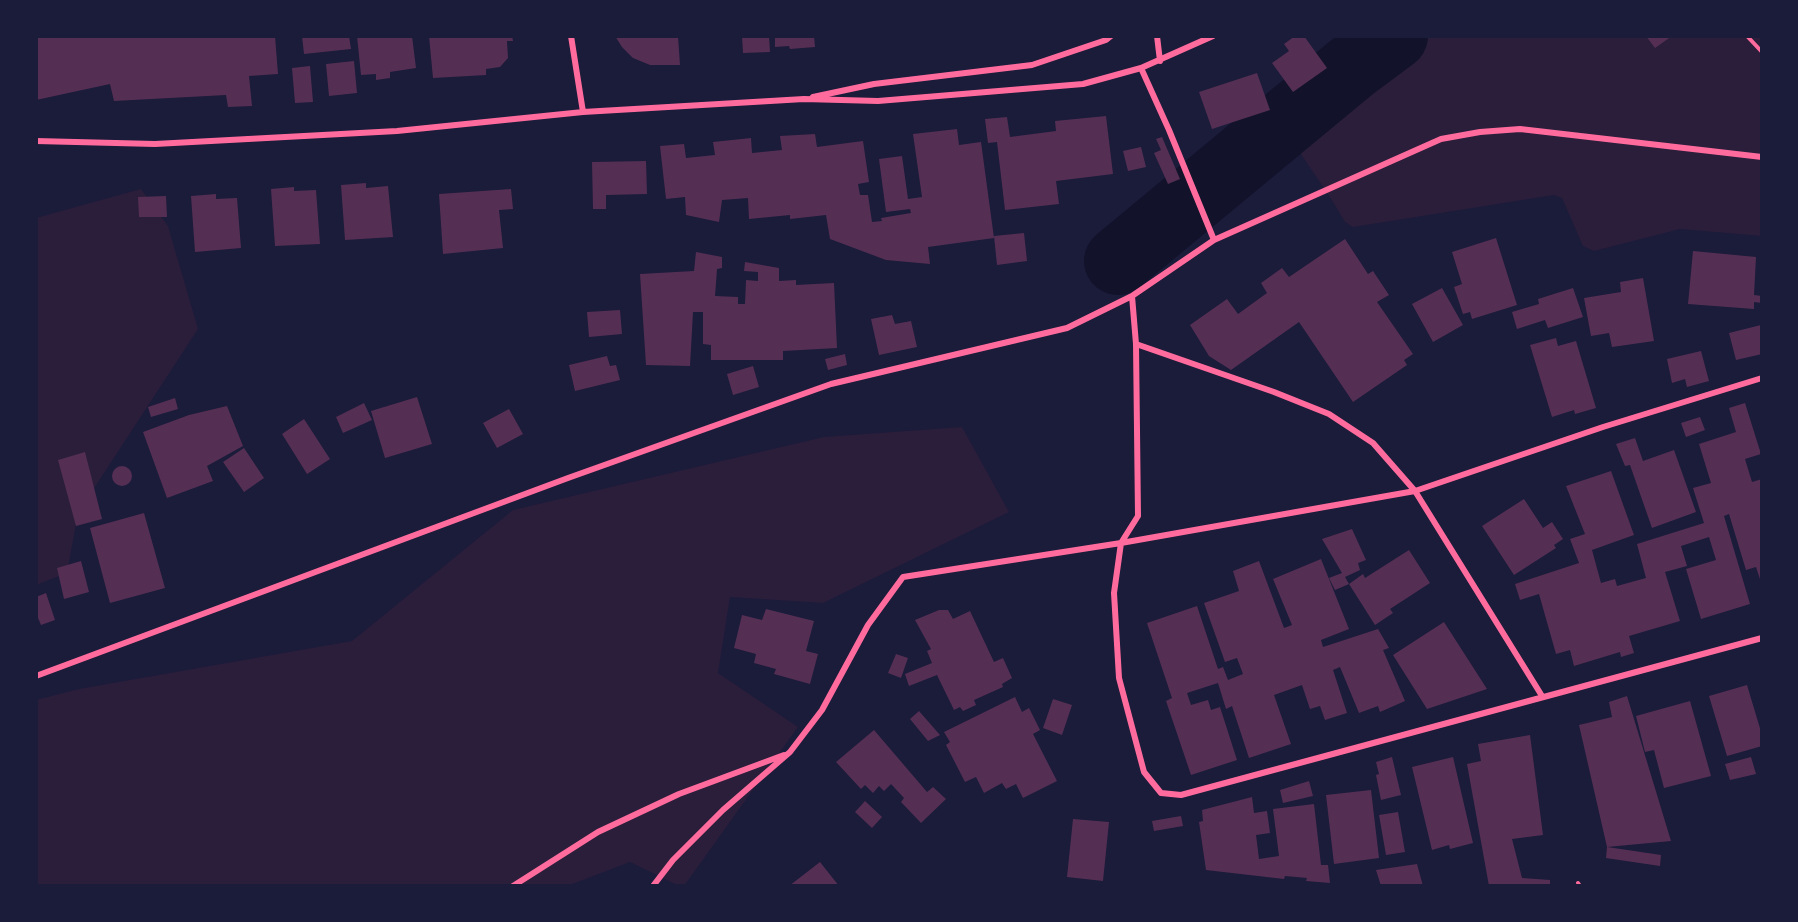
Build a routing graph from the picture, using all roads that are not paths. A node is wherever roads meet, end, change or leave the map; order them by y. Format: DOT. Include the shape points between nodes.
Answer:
graph roads {
  1 [pos="571,36"];
  2 [pos="1111,36"];
  3 [pos="1157,36"];
  4 [pos="1213,36"];
  5 [pos="1160,61"];
  6 [pos="1141,68"];
  7 [pos="804,99"];
  8 [pos="583,112"];
  9 [pos="36,141"];
  10 [pos="1762,157"];
  11 [pos="1214,240"];
  12 [pos="1132,296"];
  13 [pos="1136,345"];
  14 [pos="1762,378"];
  15 [pos="1415,491"];
  16 [pos="1121,543"];
  17 [pos="1762,638"];
  18 [pos="36,676"];
  19 [pos="1542,696"];
  20 [pos="790,752"];
  21 [pos="513,886"];
  22 [pos="653,886"];
  1 -- 8 [label="street"];
  2 -- 7 [label="street" via="1032,65 874,84"];
  3 -- 5 [label="street"];
  4 -- 5 [label="street"];
  5 -- 6 [label="street"];
  6 -- 7 [label="street" via="1083,84 878,101"];
  6 -- 11 [label="street"];
  7 -- 8 [label="street"];
  8 -- 9 [label="street" via="397,131 155,144"];
  10 -- 11 [label="street" via="1520,129 1480,132 1441,139"];
  11 -- 12 [label="street"];
  12 -- 13 [label="street"];
  12 -- 18 [label="street" via="1067,328 831,384"];
  13 -- 15 [label="street" via="1329,414 1373,443"];
  13 -- 16 [label="street" via="1138,516"];
  14 -- 15 [label="street"];
  15 -- 16 [label="street"];
  15 -- 19 [label="street"];
  16 -- 19 [label="street" via="1114,593 1119,678 1144,772 1161,794 1181,795"];
  16 -- 20 [label="street" via="903,577 868,625 822,710"];
  17 -- 19 [label="street"];
  20 -- 21 [label="street" via="679,794 598,832"];
  20 -- 22 [label="street" via="723,810"];
}
